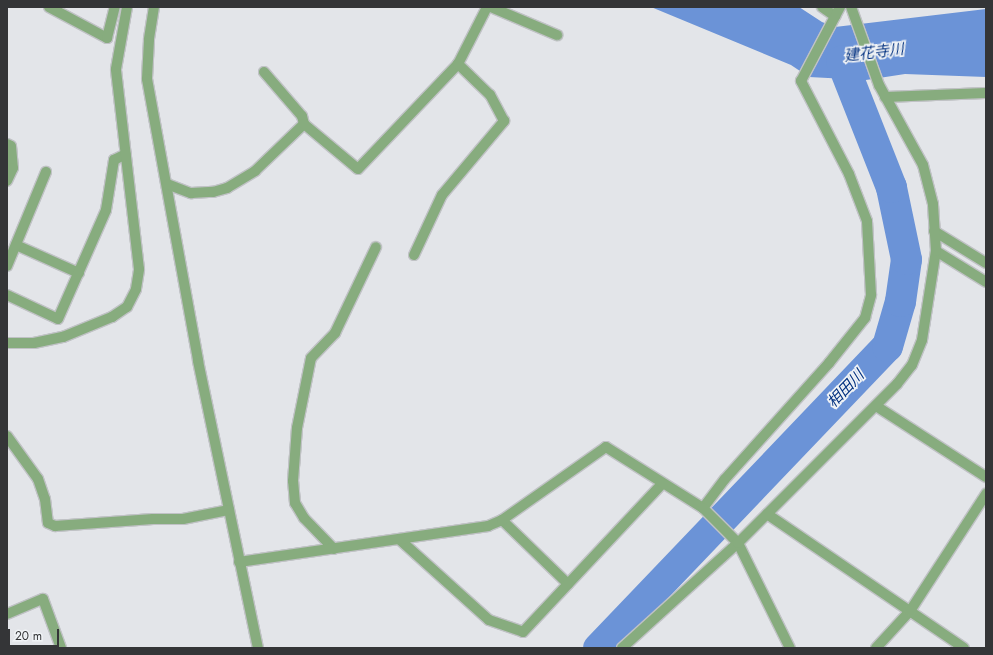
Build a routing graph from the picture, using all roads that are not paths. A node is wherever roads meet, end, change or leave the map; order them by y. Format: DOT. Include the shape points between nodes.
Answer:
graph roads {
  1 [pos="49,7"];
  2 [pos="115,7"];
  3 [pos="127,7"];
  4 [pos="154,7"];
  5 [pos="487,7"];
  6 [pos="490,7"];
  7 [pos="822,7"];
  8 [pos="852,10"];
  9 [pos="836,15"];
  10 [pos="557,35"];
  11 [pos="458,64"];
  12 [pos="264,72"];
  13 [pos="986,93"];
  14 [pos="885,97"];
  15 [pos="304,124"];
  16 [pos="7,144"];
  17 [pos="126,154"];
  18 [pos="46,172"];
  19 [pos="7,181"];
  20 [pos="167,184"];
  21 [pos="934,231"];
  22 [pos="16,245"];
  23 [pos="376,247"];
  24 [pos="936,251"];
  25 [pos="414,255"];
  26 [pos="986,262"];
  27 [pos="7,266"];
  28 [pos="79,273"];
  29 [pos="986,282"];
  30 [pos="7,295"];
  31 [pos="7,346"];
  32 [pos="876,406"];
  33 [pos="7,436"];
  34 [pos="986,477"];
  35 [pos="663,483"];
  36 [pos="986,494"];
  37 [pos="703,508"];
  38 [pos="229,510"];
  39 [pos="767,514"];
  40 [pos="502,520"];
  41 [pos="399,539"];
  42 [pos="738,543"];
  43 [pos="334,548"];
  44 [pos="239,562"];
  45 [pos="568,584"];
  46 [pos="910,611"];
  47 [pos="7,614"];
  48 [pos="62,648"];
  49 [pos="258,648"];
  50 [pos="622,648"];
  51 [pos="790,648"];
  52 [pos="876,648"];
  53 [pos="964,648"];
  1 -- 2 [label="street" via="107,38"];
  3 -- 17 [label="street" via="116,69"];
  4 -- 20 [label="street" via="147,79"];
  5 -- 11 [label="street"];
  6 -- 10 [label="street"];
  7 -- 9 [label="street"];
  8 -- 14 [label="street"];
  9 -- 37 [label="street" via="801,81 849,174 867,222 871,296 865,318 854,334 725,479"];
  11 -- 15 [label="street" via="358,169"];
  11 -- 25 [label="street" via="490,95 504,121 442,195"];
  12 -- 15 [label="street" via="302,116"];
  13 -- 14 [label="street"];
  14 -- 21 [label="street" via="923,165 933,204"];
  15 -- 20 [label="street" via="255,171 227,188 213,192 191,193"];
  16 -- 19 [label="street" via="11,146 13,168"];
  17 -- 28 [label="street" via="114,160 106,210"];
  17 -- 31 [label="street" via="140,270 136,289 127,308 112,317 63,337"];
  18 -- 22 [label="street"];
  20 -- 38 [label="street"];
  21 -- 24 [label="street"];
  21 -- 26 [label="street"];
  22 -- 27 [label="street"];
  22 -- 28 [label="street"];
  23 -- 43 [label="street" via="335,333 311,358 297,428 293,481 295,503 304,518"];
  24 -- 29 [label="street"];
  24 -- 32 [label="street" via="922,340 912,365"];
  28 -- 30 [label="street" via="58,319"];
  32 -- 34 [label="street"];
  32 -- 39 [label="street"];
  33 -- 38 [label="street" via="38,480 45,499 48,523 55,526 153,518 183,520"];
  35 -- 37 [label="street"];
  35 -- 40 [label="street" via="606,447"];
  35 -- 45 [label="street"];
  36 -- 46 [label="street"];
  37 -- 42 [label="street"];
  38 -- 44 [label="street"];
  39 -- 42 [label="street"];
  39 -- 46 [label="street"];
  40 -- 41 [label="street" via="488,526"];
  40 -- 45 [label="street"];
  41 -- 43 [label="street"];
  41 -- 45 [label="street" via="489,620 524,632"];
  42 -- 50 [label="street"];
  42 -- 51 [label="street"];
  43 -- 44 [label="street"];
  44 -- 49 [label="street"];
  46 -- 52 [label="street"];
  46 -- 53 [label="street"];
  47 -- 48 [label="street" via="43,599"];
}
